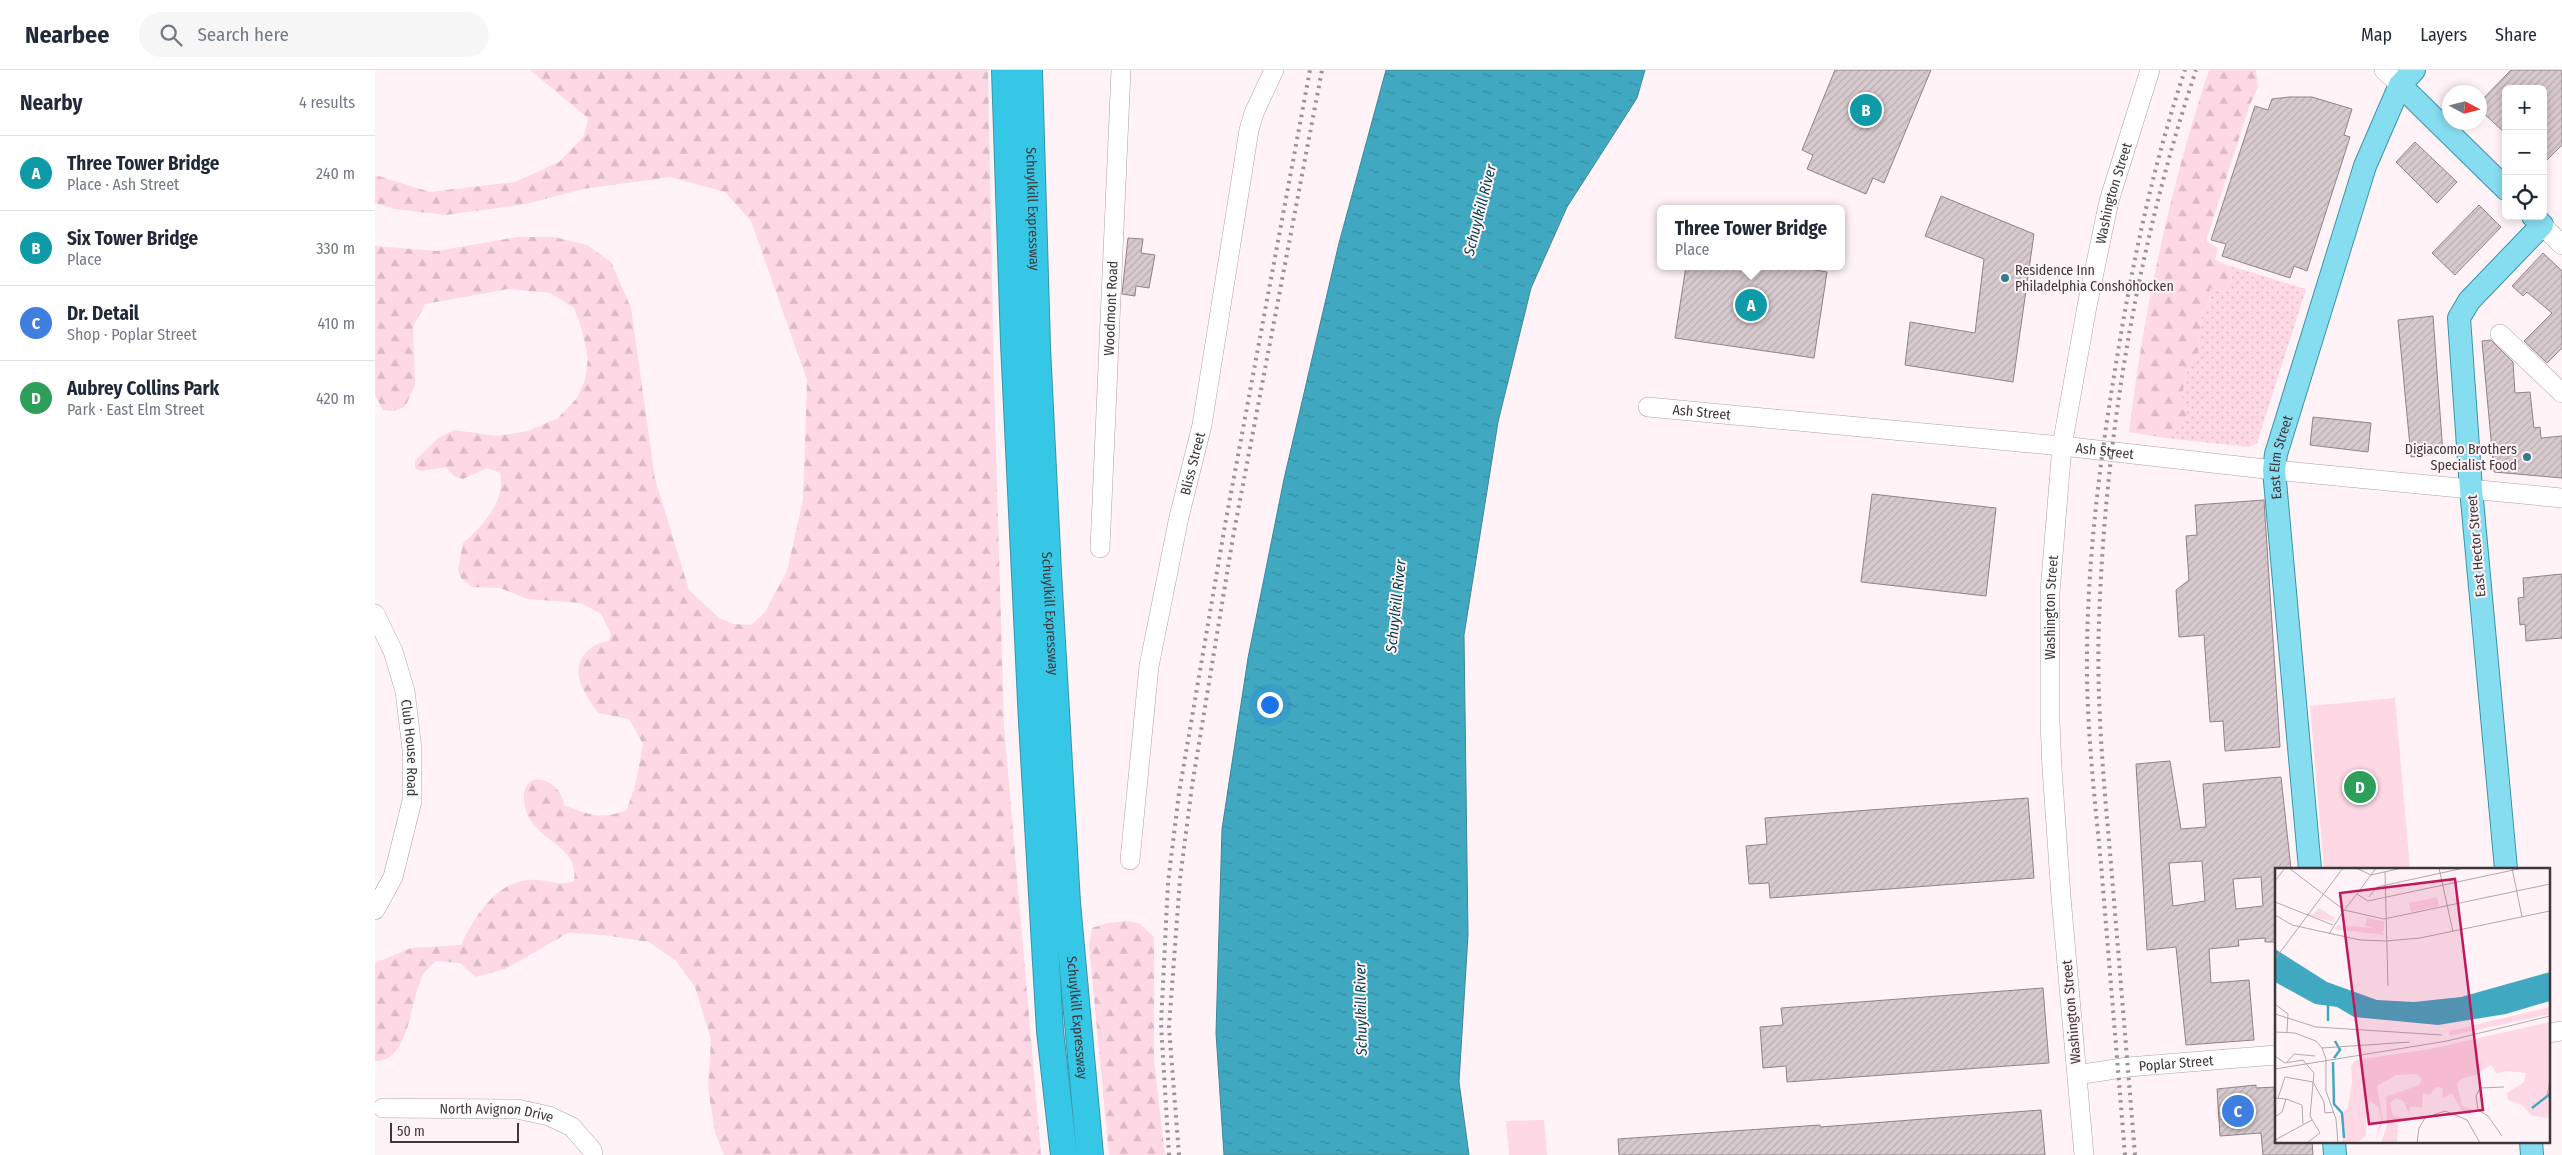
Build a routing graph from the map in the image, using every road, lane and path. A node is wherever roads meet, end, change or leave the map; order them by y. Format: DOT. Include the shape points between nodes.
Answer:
graph roads {
  1 [pos="1005,70"];
  2 [pos="1029,70"];
  3 [pos="1121,70"];
  4 [pos="1274,70"];
  5 [pos="2150,70"];
  6 [pos="2399,75"];
  7 [pos="2502,185"];
  8 [pos="2538,221"];
  9 [pos="2562,245"];
  10 [pos="2500,334"];
  11 [pos="2562,393"];
  12 [pos="1647,407"];
  13 [pos="2062,446"];
  14 [pos="2274,470"];
  15 [pos="2471,488"];
  16 [pos="2562,498"];
  17 [pos="1100,548"];
  18 [pos="375,614"];
  19 [pos="1130,860"];
  20 [pos="2310,868"];
  21 [pos="2506,868"];
  22 [pos="375,910"];
  23 [pos="2562,1032"];
  24 [pos="2549,1033"];
  25 [pos="2275,1055"];
  26 [pos="2077,1075"];
  27 [pos="378,1108"];
  28 [pos="2334,1142"];
  29 [pos="2531,1142"];
  30 [pos="593,1155"];
  31 [pos="1064,1155"];
  32 [pos="1090,1155"];
  33 [pos="2084,1155"];
  34 [pos="2335,1155"];
  35 [pos="2532,1155"];
  1 -- 31 [label="highway, Schuylkill Expressway" via="1014,353 1032,722 1050,1031"];
  2 -- 32 [label="highway, Schuylkill Expressway" via="1048,582 1067,902"];
  3 -- 17 [label="street, Woodmont Road"];
  4 -- 19 [label="street, Bliss Street" via="1249,130 1202,425 1149,666"];
  5 -- 13 [label="street, Washington Street" via="2109,202"];
  6 -- 7 [label="main road"];
  6 -- 14 [label="main road, East Elm Street" via="2365,166 2287,412"];
  8 -- 9 [label="street"];
  8 -- 15 [label="main road, East Hector Street" via="2469,301 2459,318"];
  10 -- 11 [label="street"];
  12 -- 13 [label="street, Ash Street"];
  13 -- 14 [label="street, Ash Street"];
  13 -- 26 [label="street, Washington Street" via="2050,592 2050,721"];
  14 -- 15 [label="street, Ash Street"];
  14 -- 20 [label="main road, East Elm Street"];
  15 -- 16 [label="street, Ash Street"];
  15 -- 21 [label="main road, East Hector Street"];
  18 -- 22 [label="street, Club House Road" via="393,651 405,691 412,748 412,801 393,877"];
  23 -- 24 [label="street"];
  25 -- 26 [label="street, Poplar Street" via="2128,1067"];
  26 -- 33 [label="street, Washington Street"];
  27 -- 30 [label="street, North Avignon Drive" via="517,1109 549,1116 571,1127"];
  28 -- 34 [label="main road"];
  29 -- 35 [label="main road"];
}
